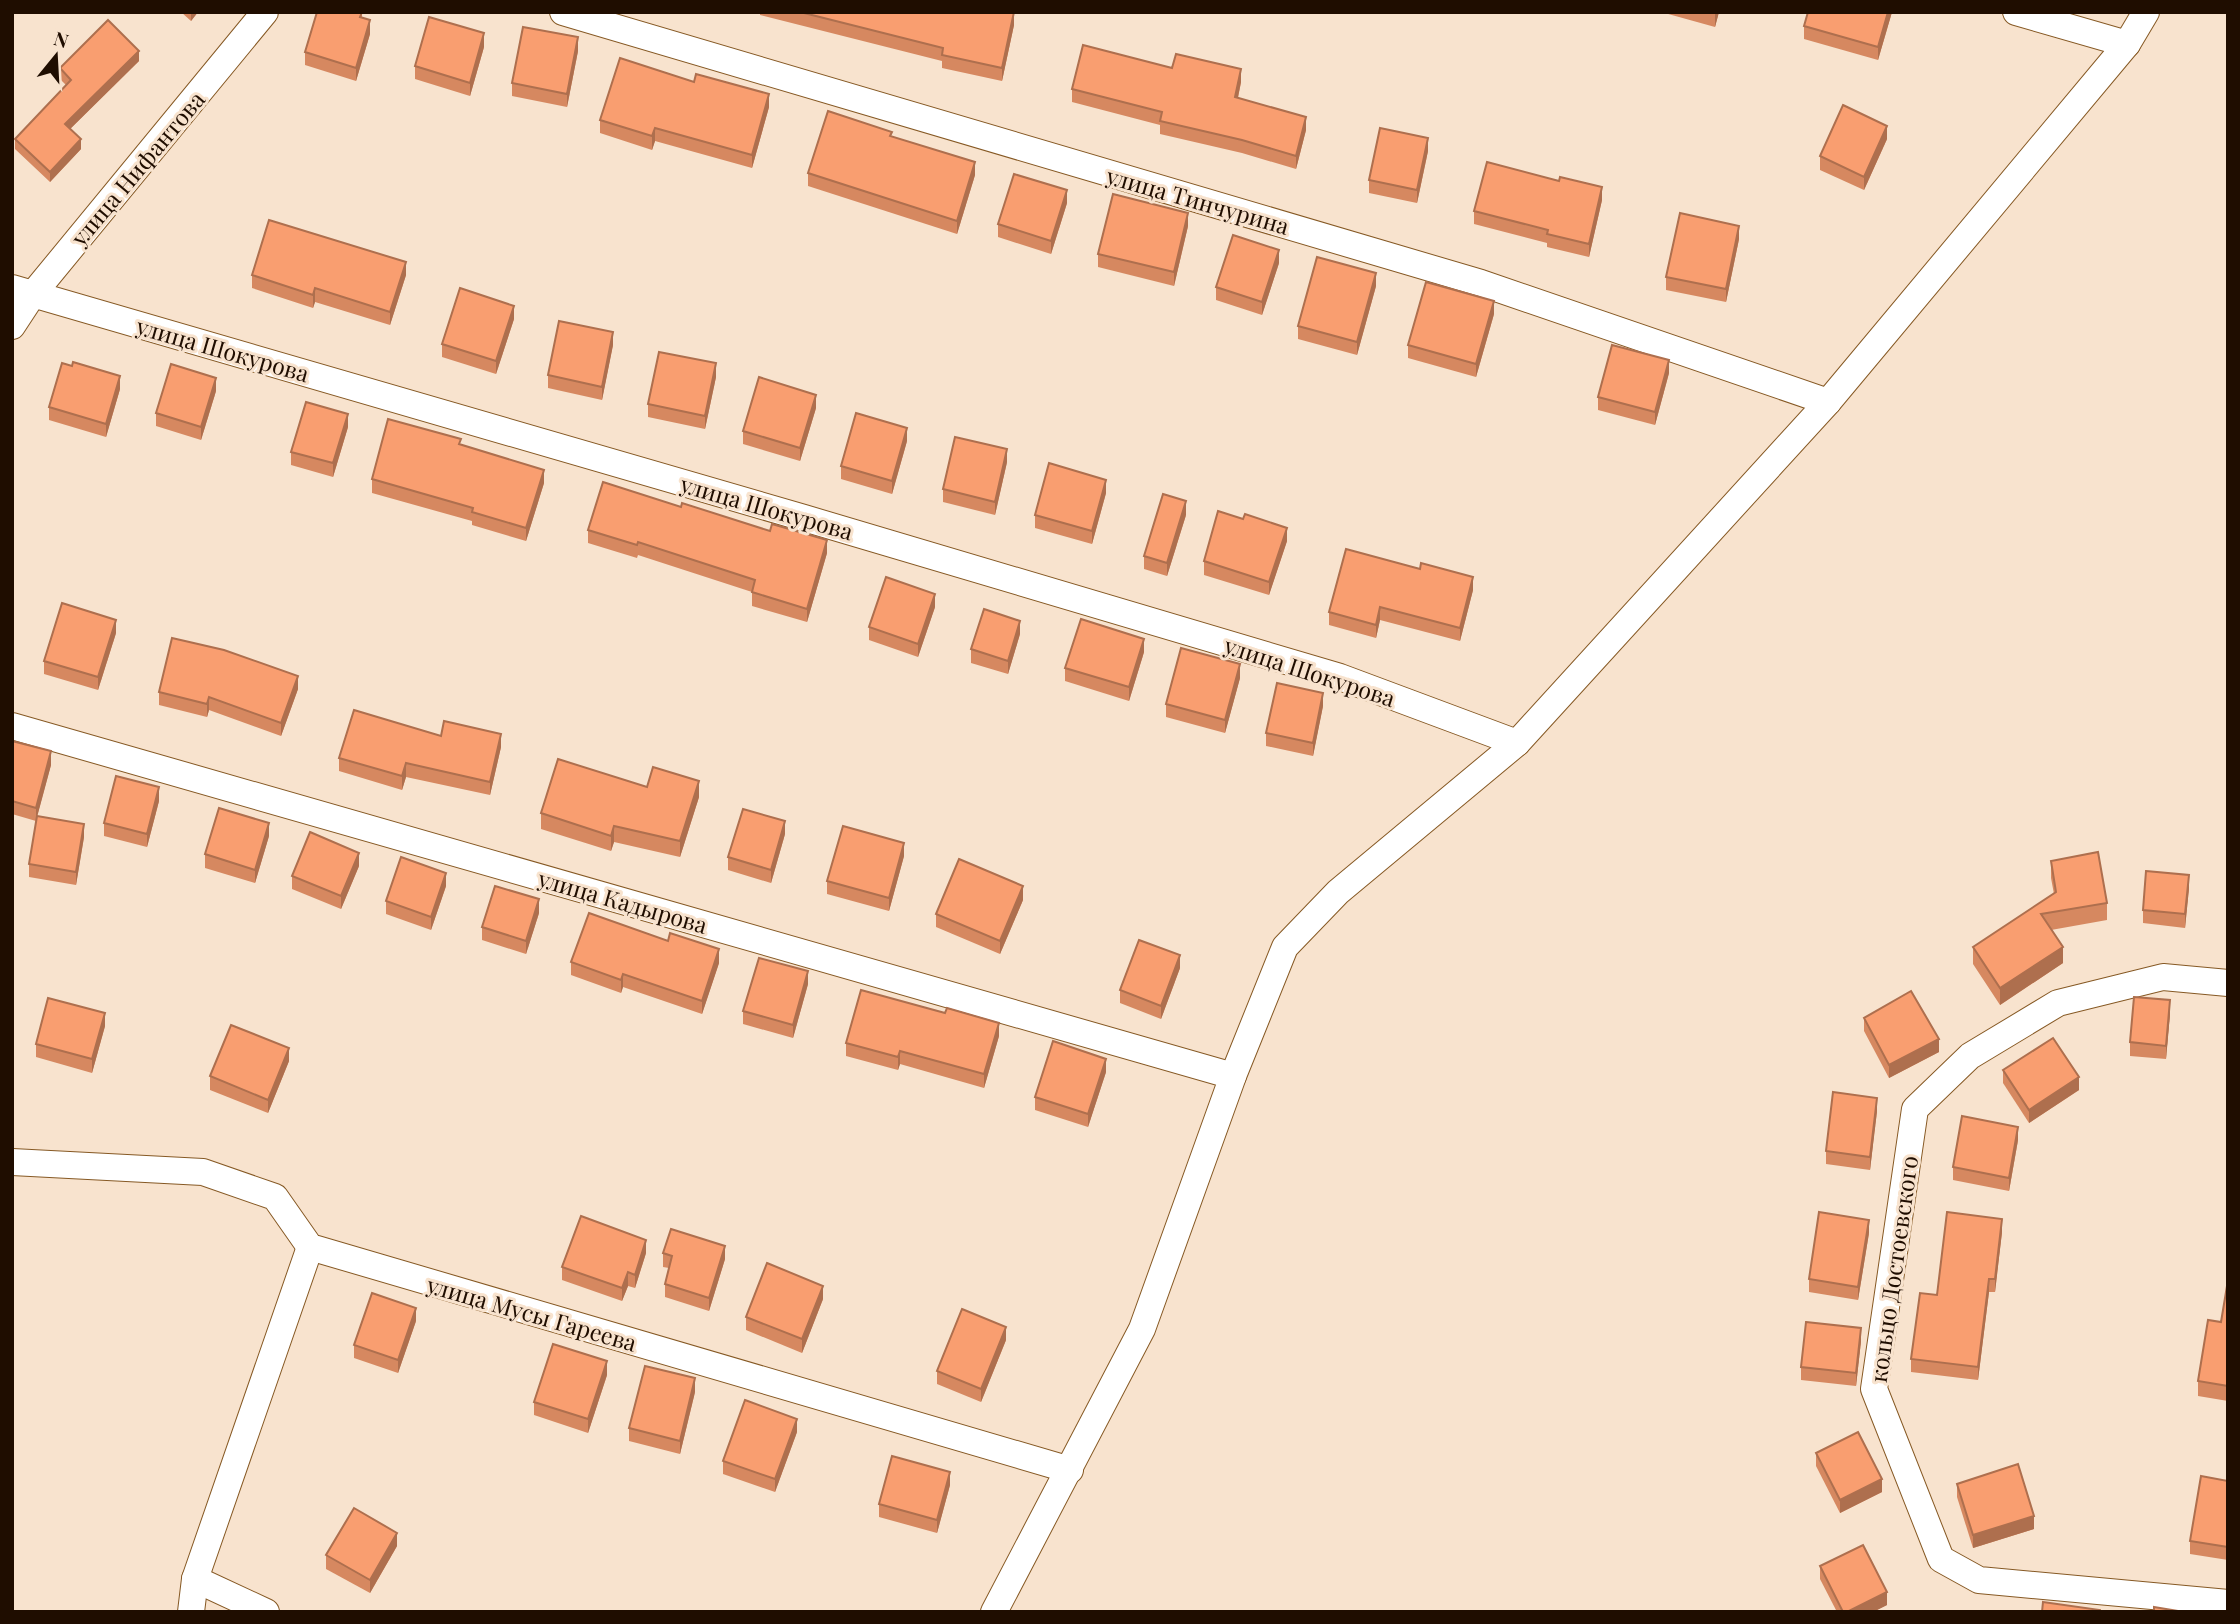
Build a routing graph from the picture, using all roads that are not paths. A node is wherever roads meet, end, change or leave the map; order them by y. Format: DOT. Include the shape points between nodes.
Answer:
graph roads {
  1 [pos="265,12"];
  2 [pos="563,12"];
  3 [pos="2016,12"];
  4 [pos="2146,12"];
  5 [pos="2126,44"];
  6 [pos="22,291"];
  7 [pos="12,326"];
  8 [pos="1828,402"];
  9 [pos="12,726"];
  10 [pos="1517,743"];
  11 [pos="2228,983"];
  12 [pos="1233,1076"];
  13 [pos="12,1162"];
  14 [pos="310,1247"];
  15 [pos="1070,1470"];
  16 [pos="195,1579"];
  17 [pos="2228,1603"];
  18 [pos="191,1612"];
  19 [pos="266,1612"];
  20 [pos="995,1612"];
  1 -- 6 [label="street, улица Нифантова"];
  2 -- 8 [label="street, улица Тинчурина" via="1481,283"];
  3 -- 5 [label="street"];
  4 -- 5 [label="street"];
  5 -- 8 [label="street"];
  6 -- 7 [label="street, улица Нифантова"];
  6 -- 10 [label="street, улица Шокурова" via="1340,677"];
  8 -- 10 [label="street"];
  9 -- 12 [label="street, улица Кадырова"];
  10 -- 12 [label="street" via="1338,892 1285,947"];
  11 -- 17 [label="street, кольцо Достоевского" via="2163,977 2058,1003 1970,1056 1915,1109 1874,1389 1941,1559 1979,1580"];
  12 -- 15 [label="street" via="1142,1329"];
  13 -- 14 [label="street" via="202,1172 275,1197"];
  14 -- 15 [label="street, улица Мусы Гареева"];
  14 -- 16 [label="street"];
  15 -- 20 [label="street"];
  16 -- 18 [label="street"];
  16 -- 19 [label="street"];
}
